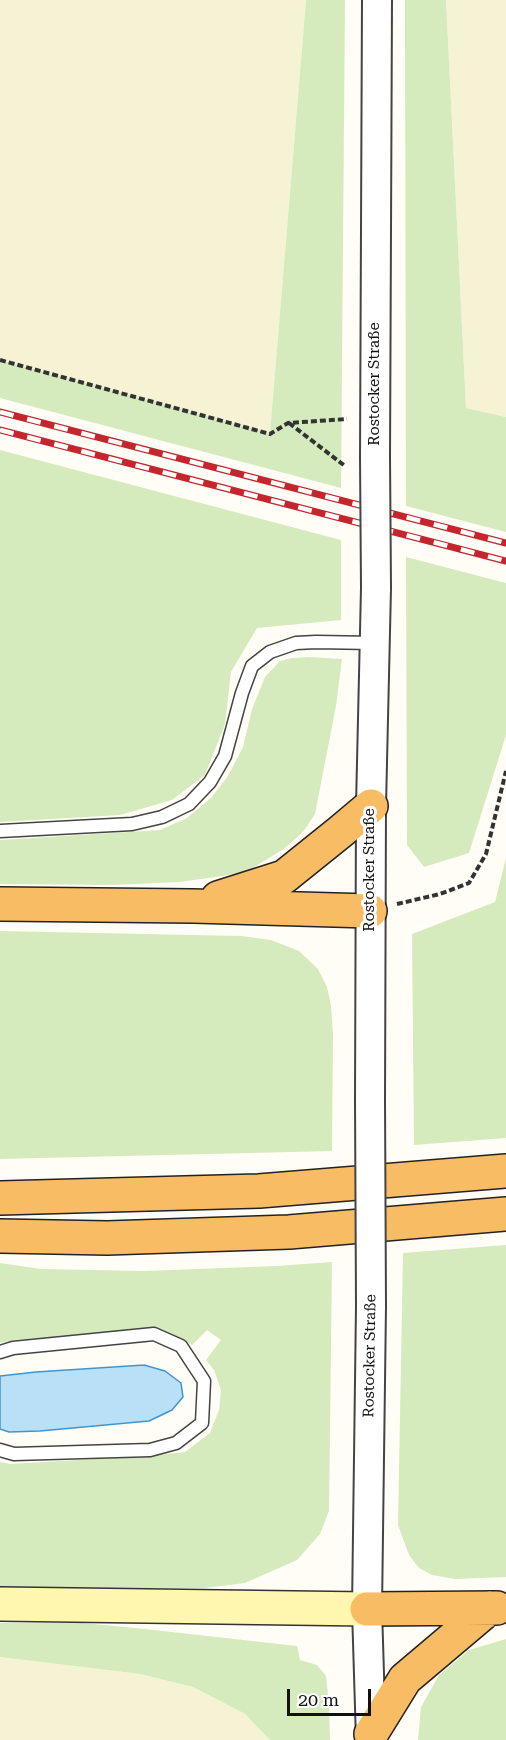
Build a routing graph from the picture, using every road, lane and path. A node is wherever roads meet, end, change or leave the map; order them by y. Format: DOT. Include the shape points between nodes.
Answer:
graph roads {
  1 [pos="378,0"];
  2 [pos="0,360"];
  3 [pos="348,419"];
  4 [pos="288,423"];
  5 [pos="345,466"];
  6 [pos="374,643"];
  7 [pos="506,771"];
  8 [pos="370,806"];
  9 [pos="0,831"];
  10 [pos="3,905"];
  11 [pos="193,906"];
  12 [pos="370,911"];
  13 [pos="506,1171"];
  14 [pos="9,1197"];
  15 [pos="506,1214"];
  16 [pos="0,1236"];
  17 [pos="0,1352"];
  18 [pos="0,1450"];
  19 [pos="0,1604"];
  20 [pos="498,1608"];
  21 [pos="367,1609"];
  22 [pos="371,1737"];
  1 -- 6 [label="street, Rostocker Straße, bridge"];
  2 -- 4 [label="path" via="270,434"];
  3 -- 4 [label="path"];
  4 -- 5 [label="path"];
  6 -- 8 [label="street, Rostocker Straße"];
  6 -- 9 [label="lane" via="296,643 270,652 252,666 225,756 210,782 189,804 162,817 132,824"];
  7 -- 12 [label="path" via="486,854 469,883"];
  8 -- 11 [label="highway" via="284,877"];
  8 -- 12 [label="street, Rostocker Straße"];
  10 -- 11 [label="highway"];
  11 -- 12 [label="highway"];
  12 -- 21 [label="street, Rostocker Straße, bridge"];
  13 -- 14 [label="highway" via="259,1191"];
  15 -- 16 [label="highway" via="290,1232 106,1238"];
  17 -- 18 [label="lane" via="154,1334 181,1346 204,1381 202,1423 176,1443 150,1450 14,1454"];
  19 -- 21 [label="main road"];
  20 -- 21 [label="highway"];
  20 -- 22 [label="highway" via="405,1679"];
  21 -- 22 [label="street, Rostocker Straße"];
}
